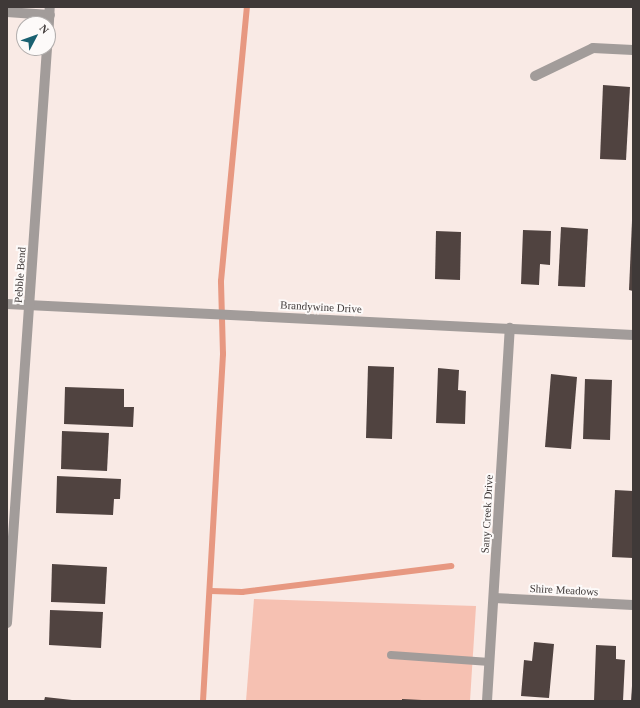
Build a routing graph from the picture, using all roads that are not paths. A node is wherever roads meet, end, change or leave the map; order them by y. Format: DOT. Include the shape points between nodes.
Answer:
graph roads {
  1 [pos="50,11"];
  2 [pos="7,12"];
  3 [pos="633,50"];
  4 [pos="46,56"];
  5 [pos="535,76"];
  6 [pos="7,304"];
  7 [pos="30,305"];
  8 [pos="510,328"];
  9 [pos="633,335"];
  10 [pos="9,559"];
  11 [pos="494,598"];
  12 [pos="633,605"];
  13 [pos="7,624"];
  14 [pos="391,655"];
  15 [pos="490,662"];
  16 [pos="488,701"];
  1 -- 2 [label="street"];
  3 -- 5 [label="street" via="593,48"];
  4 -- 7 [label="street, Pebble Bend"];
  6 -- 7 [label="street, Brandywine Drive"];
  7 -- 8 [label="street, Brandywine Drive"];
  7 -- 10 [label="street, Pebble Bend"];
  8 -- 9 [label="street, Brandywine Drive"];
  8 -- 11 [label="street, Sany Creek Drive"];
  10 -- 13 [label="street, Pebble Bend"];
  11 -- 12 [label="street, Shire Meadows"];
  11 -- 15 [label="street, Sany Creek Drive"];
  14 -- 15 [label="lane"];
  15 -- 16 [label="street, Sany Creek Drive"];
}
